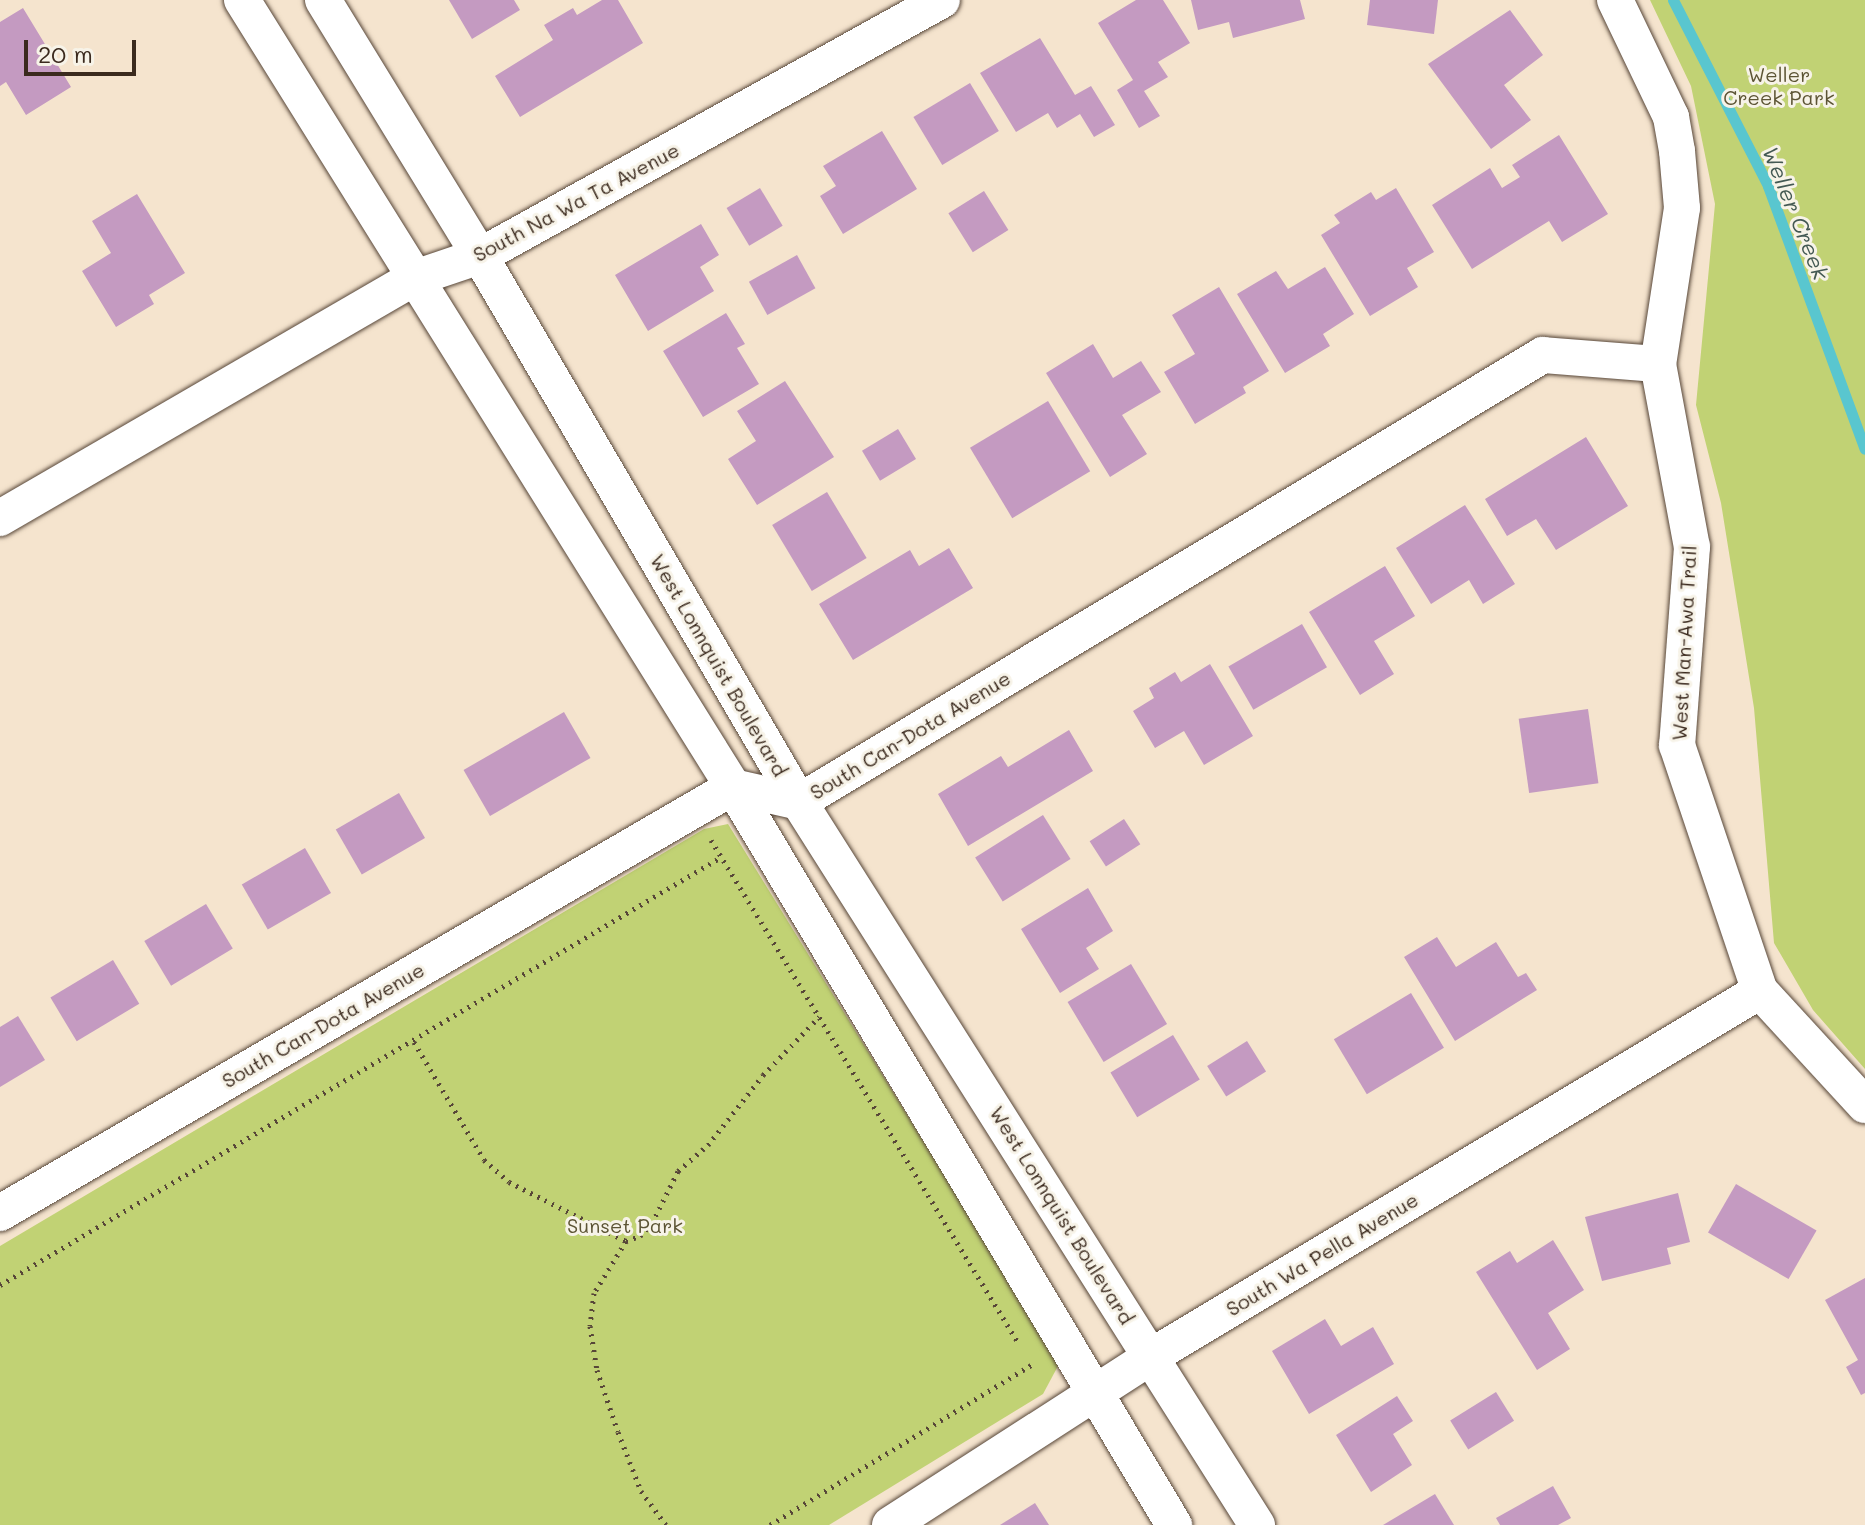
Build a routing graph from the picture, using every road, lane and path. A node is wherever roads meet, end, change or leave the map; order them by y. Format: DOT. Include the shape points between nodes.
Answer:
graph roads {
  1 [pos="242,0"];
  2 [pos="323,0"];
  3 [pos="942,0"];
  4 [pos="1615,0"];
  5 [pos="480,256"];
  6 [pos="412,279"];
  7 [pos="1658,364"];
  8 [pos="0,518"];
  9 [pos="733,787"];
  10 [pos="799,802"];
  11 [pos="704,829"];
  12 [pos="721,857"];
  13 [pos="1760,991"];
  14 [pos="819,1017"];
  15 [pos="414,1042"];
  16 [pos="1865,1105"];
  17 [pos="0,1213"];
  18 [pos="626,1241"];
  19 [pos="0,1285"];
  20 [pos="1152,1356"];
  21 [pos="1042,1358"];
  22 [pos="1032,1365"];
  23 [pos="1039,1376"];
  24 [pos="1096,1393"];
  25 [pos="666,1525"];
  26 [pos="770,1525"];
  27 [pos="890,1525"];
  28 [pos="1174,1525"];
  29 [pos="1257,1525"];
  1 -- 6 [label="street"];
  2 -- 5 [label="street, West Lonnquist Boulevard"];
  3 -- 5 [label="street, South Na Wa Ta Avenue"];
  4 -- 7 [label="street, West Man-Awa Trail" via="1671,117 1677,151 1682,208"];
  5 -- 6 [label="street, South Na Wa Ta Avenue"];
  5 -- 10 [label="street, West Lonnquist Boulevard"];
  6 -- 8 [label="street, South Na Wa Ta Avenue"];
  6 -- 9 [label="street"];
  7 -- 10 [label="street, South Can-Dota Avenue" via="1543,355"];
  7 -- 13 [label="street, West Man-Awa Trail" via="1692,547 1677,745"];
  9 -- 10 [label="street, South Can-Dota Avenue"];
  9 -- 17 [label="street, South Can-Dota Avenue"];
  9 -- 24 [label="street"];
  10 -- 20 [label="street, West Lonnquist Boulevard"];
  11 -- 12 [label="path"];
  12 -- 14 [label="path"];
  12 -- 15 [label="path"];
  13 -- 16 [label="street, West Man-Awa Trail"];
  13 -- 20 [label="street, South Wa Pella Avenue"];
  14 -- 18 [label="path" via="667,1185 652,1223"];
  14 -- 22 [label="path"];
  15 -- 18 [label="path" via="484,1160 509,1182"];
  15 -- 19 [label="path"];
  18 -- 25 [label="path" via="594,1293 590,1326 597,1370 618,1432 641,1491"];
  20 -- 24 [label="street, South Wa Pella Avenue"];
  20 -- 29 [label="street, West Lonnquist Boulevard"];
  21 -- 22 [label="path"];
  22 -- 23 [label="path"];
  22 -- 26 [label="path"];
  24 -- 27 [label="street, South Wa Pella Avenue"];
  24 -- 28 [label="street"];
}
